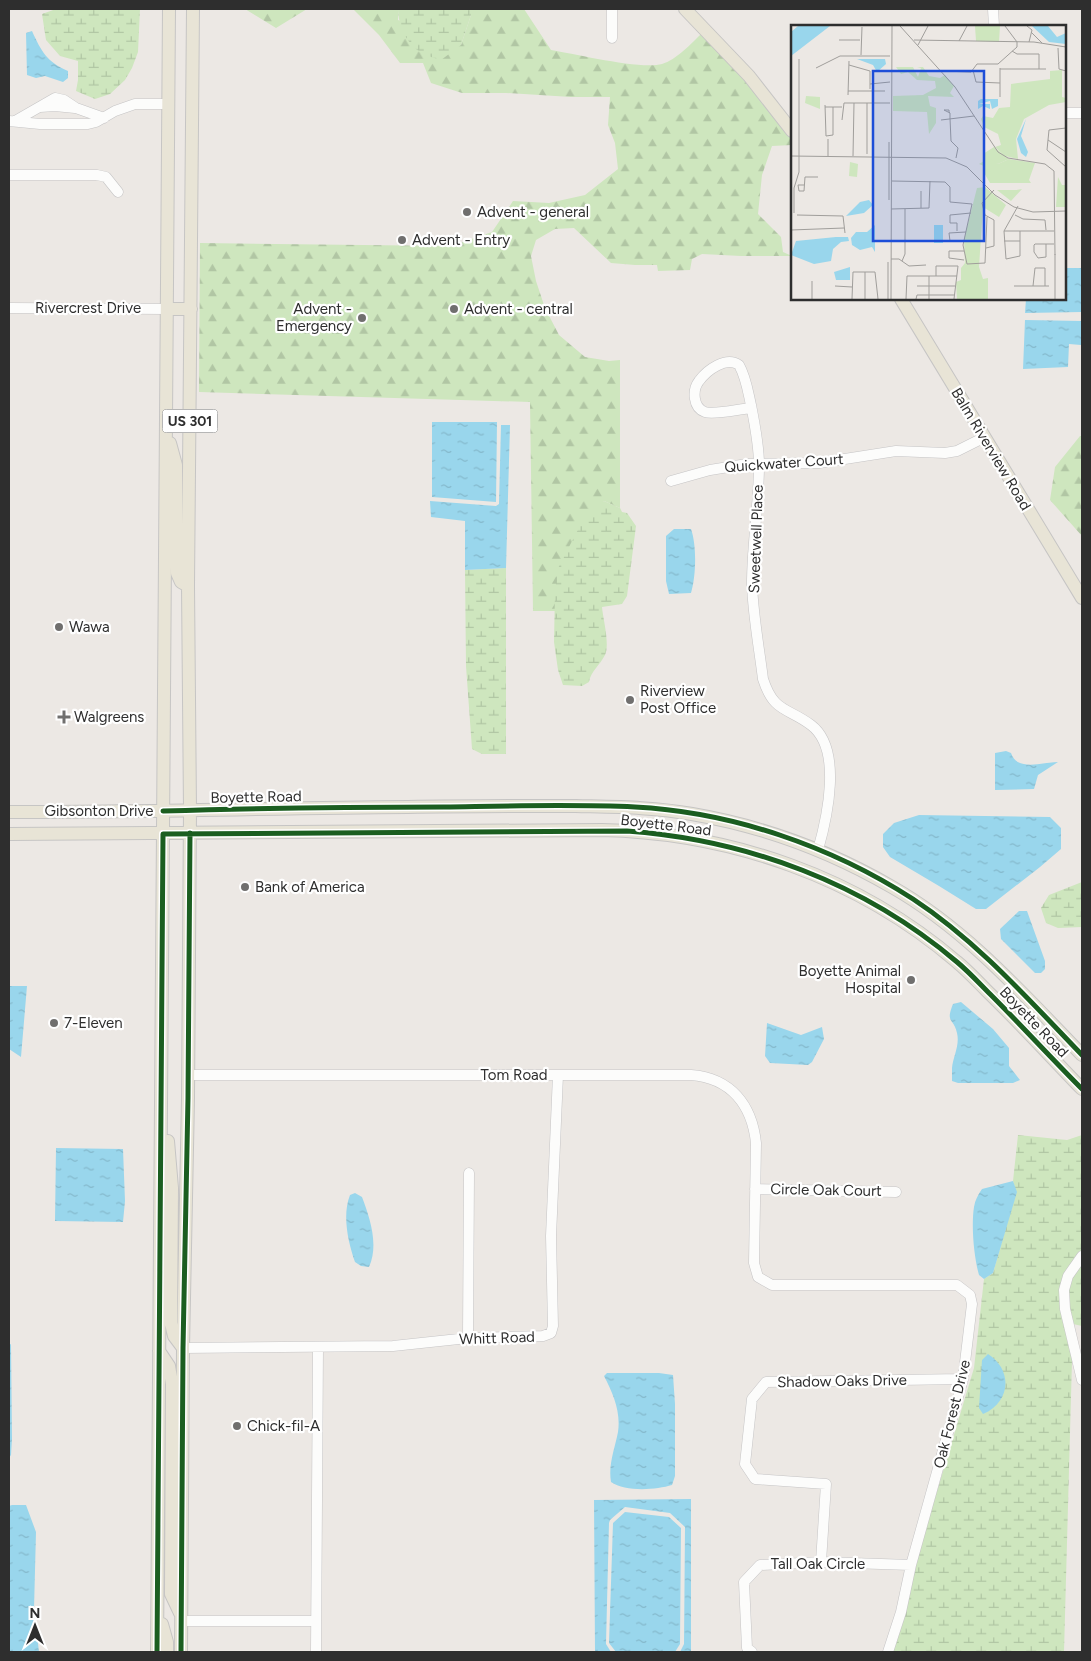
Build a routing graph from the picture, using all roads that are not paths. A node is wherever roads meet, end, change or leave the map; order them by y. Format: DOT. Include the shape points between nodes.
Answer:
graph roads {
  1 [pos="169,9"];
  2 [pos="193,9"];
  3 [pos="612,9"];
  4 [pos="686,9"];
  5 [pos="994,9"];
  6 [pos="994,25"];
  7 [pos="612,38"];
  8 [pos="168,104"];
  9 [pos="44,107"];
  10 [pos="1066,112"];
  11 [pos="1082,112"];
  12 [pos="104,118"];
  13 [pos="12,121"];
  14 [pos="51,124"];
  15 [pos="791,129"];
  16 [pos="9,175"];
  17 [pos="118,192"];
  18 [pos="902,300"];
  19 [pos="9,308"];
  20 [pos="167,309"];
  21 [pos="191,309"];
  22 [pos="751,408"];
  23 [pos="166,434"];
  24 [pos="984,437"];
  25 [pos="759,463"];
  26 [pos="671,481"];
  27 [pos="188,586"];
  28 [pos="1082,598"];
  29 [pos="190,810"];
  30 [pos="163,811"];
  31 [pos="9,812"];
  32 [pos="190,833"];
  33 [pos="9,834"];
  34 [pos="163,834"];
  35 [pos="818,850"];
  36 [pos="1082,1055"];
  37 [pos="188,1075"];
  38 [pos="558,1075"];
  39 [pos="1082,1090"];
  40 [pos="161,1120"];
  41 [pos="470,1173"];
  42 [pos="755,1189"];
  43 [pos="896,1192"];
  44 [pos="1082,1256"];
  45 [pos="468,1338"];
  46 [pos="318,1347"];
  47 [pos="183,1348"];
  48 [pos="159,1351"];
  49 [pos="963,1379"];
  50 [pos="1082,1380"];
  51 [pos="821,1562"];
  52 [pos="912,1565"];
  53 [pos="158,1610"];
  54 [pos="181,1618"];
  55 [pos="316,1621"];
  56 [pos="157,1652"];
  57 [pos="167,1652"];
  58 [pos="180,1652"];
  59 [pos="316,1652"];
  60 [pos="752,1652"];
  61 [pos="888,1652"];
  1 -- 8 [label="main road, US 301"];
  2 -- 21 [label="main road, US 301"];
  3 -- 7 [label="street"];
  4 -- 15 [label="main road" via="749,76"];
  5 -- 6 [label="street"];
  8 -- 12 [label="street" via="135,104"];
  8 -- 20 [label="main road, US 301"];
  9 -- 12 [label="street" via="50,100 60,98"];
  9 -- 13 [label="street"];
  9 -- 14 [label="street"];
  10 -- 11 [label="street"];
  12 -- 14 [label="street" via="88,124"];
  13 -- 14 [label="street"];
  16 -- 17 [label="street" via="97,175 106,177"];
  18 -- 24 [label="main road, Balm Riverview Road"];
  19 -- 20 [label="street, Rivercrest Drive"];
  20 -- 21 [label="main road"];
  20 -- 23 [label="main road, US 301"];
  21 -- 27 [label="main road, US 301"];
  22 -- 22 [label="street, Sweetwell Place" via="743,373 735,362 723,363 705,374 695,389 695,400 703,411 712,413"];
  22 -- 25 [label="street, Sweetwell Place"];
  23 -- 27 [label="main road" via="176,466 177,573 181,582"];
  23 -- 30 [label="main road, US 301"];
  24 -- 25 [label="street, Quickwater Court" via="957,451 945,453 896,451 819,463"];
  24 -- 28 [label="main road, Balm Riverview Road"];
  25 -- 26 [label="street, Quickwater Court" via="723,467"];
  25 -- 35 [label="street, Sweetwell Place" via="752,584 763,679 774,702 817,730 828,752 827,808"];
  27 -- 29 [label="main road, US 301"];
  29 -- 30 [label="main road, Gibsonton Drive"];
  29 -- 32 [label="main road, US 301"];
  29 -- 35 [label="main road, Boyette Road" via="635,807 721,820"];
  30 -- 31 [label="main road, Gibsonton Drive"];
  30 -- 34 [label="main road, US 301"];
  32 -- 34 [label="main road, Boyette Road"];
  32 -- 37 [label="main road, US 301"];
  32 -- 39 [label="main road, Boyette Road" via="627,831 685,837 744,850 829,880 874,903 919,932 959,963"];
  33 -- 34 [label="main road, Gibsonton Drive"];
  34 -- 40 [label="main road, US 301"];
  35 -- 36 [label="main road, Boyette Road" via="895,888 942,919 1006,977"];
  37 -- 38 [label="street, Tom Road"];
  37 -- 47 [label="main road, US 301"];
  38 -- 42 [label="street, Tom Road" via="691,1075 724,1086 744,1104 752,1120 756,1143"];
  38 -- 45 [label="street, Whitt Road" via="551,1236 553,1329 543,1336"];
  40 -- 47 [label="main road" via="168,1145 172,1188 171,1323 174,1336"];
  40 -- 48 [label="main road, US 301"];
  41 -- 45 [label="street"];
  42 -- 43 [label="street, Circle Oak Court"];
  42 -- 49 [label="street, Oak Forest Drive" via="754,1264 758,1278 772,1285 957,1286 970,1295 972,1304"];
  44 -- 50 [label="street" via="1068,1276 1064,1290 1065,1308"];
  45 -- 46 [label="street, Whitt Road" via="393,1346"];
  46 -- 47 [label="street, Whitt Road"];
  46 -- 55 [label="street"];
  47 -- 54 [label="main road, US 301"];
  48 -- 53 [label="main road, US 301"];
  48 -- 54 [label="main road" via="169,1366 172,1384 170,1594"];
  49 -- 51 [label="street, Shadow Oaks Drive" via="766,1382 752,1399 745,1464 754,1479 826,1484"];
  49 -- 52 [label="street, Oak Forest Drive"];
  51 -- 52 [label="street, Tall Oak Circle"];
  51 -- 60 [label="street, Tall Oak Circle" via="760,1565 744,1582 747,1648"];
  52 -- 61 [label="street, Oak Forest Drive"];
  53 -- 56 [label="main road, US 301"];
  53 -- 57 [label="main road"];
  54 -- 55 [label="street"];
  54 -- 58 [label="main road, US 301"];
  55 -- 59 [label="street"];
}
